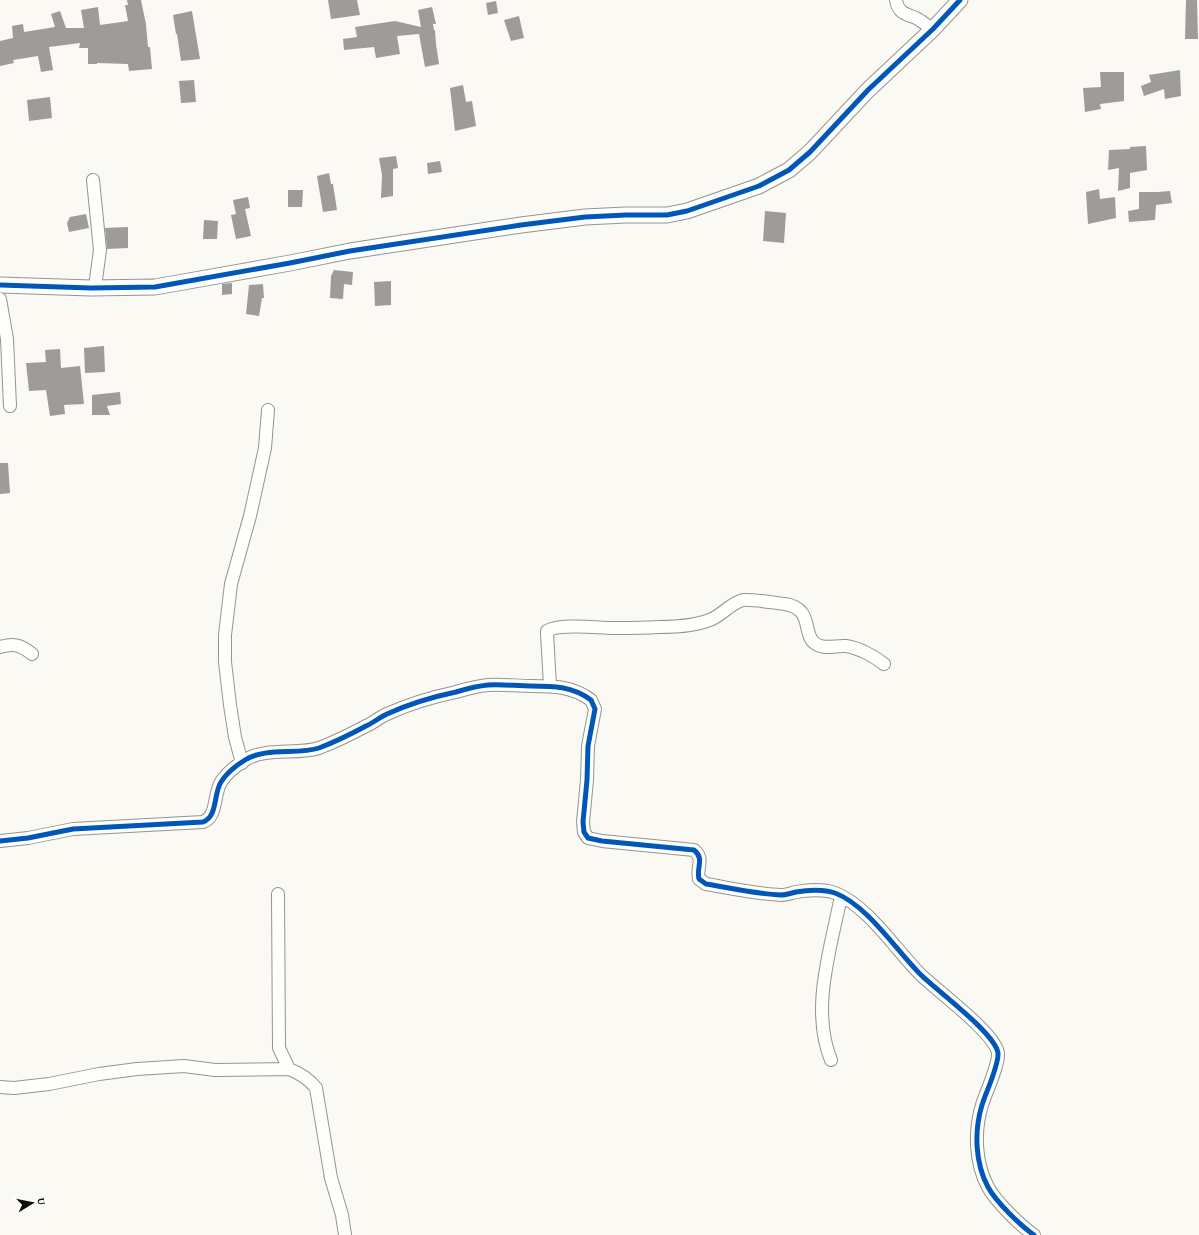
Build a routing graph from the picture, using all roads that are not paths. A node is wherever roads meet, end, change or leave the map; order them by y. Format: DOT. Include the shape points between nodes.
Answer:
graph roads {
  1 [pos="896,0"];
  2 [pos="960,0"];
  3 [pos="933,29"];
  4 [pos="93,180"];
  5 [pos="0,285"];
  6 [pos="95,287"];
  7 [pos="0,300"];
  8 [pos="10,406"];
  9 [pos="268,410"];
  10 [pos="0,647"];
  11 [pos="32,654"];
  12 [pos="884,664"];
  13 [pos="550,686"];
  14 [pos="242,763"];
  15 [pos="0,841"];
  16 [pos="278,894"];
  17 [pos="841,896"];
  18 [pos="831,1060"];
  19 [pos="289,1069"];
  20 [pos="0,1087"];
  21 [pos="345,1235"];
  22 [pos="1034,1235"];
  1 -- 3 [label="street" via="903,14 916,18"];
  2 -- 3 [label="street"];
  3 -- 6 [label="street" via="789,170 759,186 687,212 578,218 350,251 155,287"];
  4 -- 6 [label="street" via="100,250"];
  5 -- 6 [label="street"];
  7 -- 8 [label="street" via="6,339"];
  9 -- 14 [label="street" via="265,448 231,584 225,635 230,704"];
  10 -- 11 [label="street" via="24,647"];
  12 -- 13 [label="street" via="848,646 823,647 815,644 802,613 797,609 787,605 746,600 704,622 671,627 569,626 551,629 547,633"];
  13 -- 14 [label="street" via="487,685 424,699 386,714 318,748 260,755"];
  13 -- 17 [label="street" via="572,690 591,700 594,706 588,746 583,822 584,832 588,838 694,850 700,859 698,879 706,884 766,894 783,895 812,890 833,892"];
  14 -- 15 [label="street" via="220,783 210,818 203,822 73,829"];
  16 -- 19 [label="street" via="279,1048"];
  17 -- 18 [label="street" via="822,997 826,1048"];
  17 -- 22 [label="street" via="858,907 920,974 995,1045 998,1061 978,1122 977,1154 988,1188 1006,1210"];
  19 -- 20 [label="street" via="215,1070 184,1066 145,1068 48,1084"];
  19 -- 21 [label="street" via="311,1082 316,1088 331,1178"];
}
